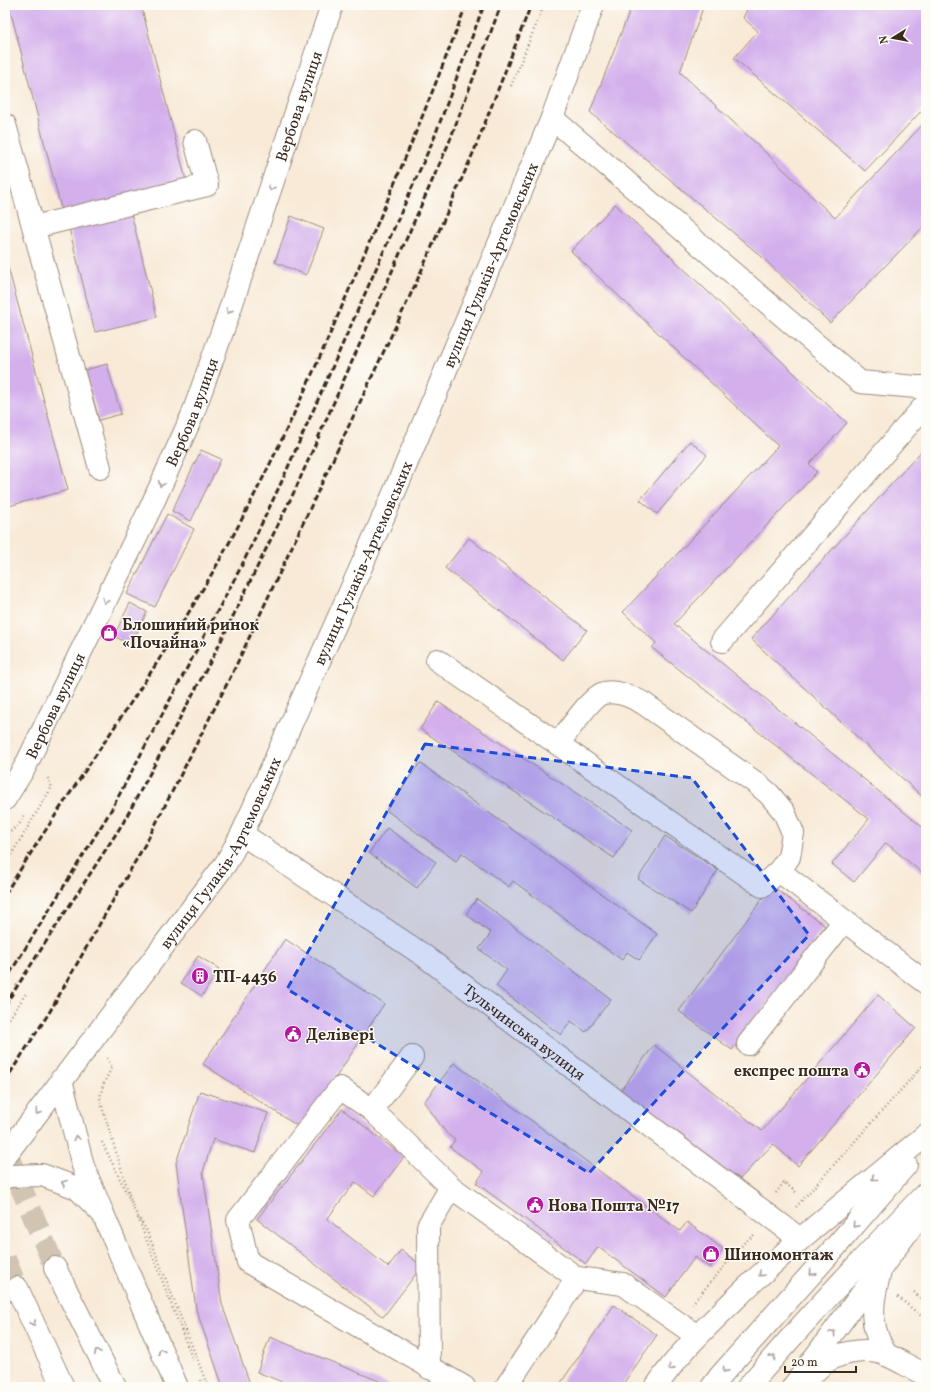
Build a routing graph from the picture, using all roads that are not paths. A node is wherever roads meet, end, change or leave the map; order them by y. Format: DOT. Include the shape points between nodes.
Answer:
graph roads {
  1 [pos="332,5"];
  2 [pos="593,5"];
  3 [pos="552,118"];
  4 [pos="5,125"];
  5 [pos="195,141"];
  6 [pos="34,226"];
  7 [pos="926,387"];
  8 [pos="926,404"];
  9 [pos="100,468"];
  10 [pos="722,641"];
  11 [pos="437,660"];
  12 [pos="558,744"];
  13 [pos="5,799"];
  14 [pos="242,834"];
  15 [pos="779,871"];
  16 [pos="844,921"];
  17 [pos="926,983"];
  18 [pos="748,1044"];
  19 [pos="412,1057"];
  20 [pos="61,1080"];
  21 [pos="372,1110"];
  22 [pos="926,1135"];
  23 [pos="926,1142"];
  24 [pos="5,1156"];
  25 [pos="5,1178"];
  26 [pos="451,1186"];
  27 [pos="926,1193"];
  28 [pos="926,1206"];
  29 [pos="103,1214"];
  30 [pos="800,1239"];
  31 [pos="871,1264"];
  32 [pos="55,1268"];
  33 [pos="577,1278"];
  34 [pos="17,1288"];
  35 [pos="697,1336"];
  36 [pos="886,1355"];
  37 [pos="429,1368"];
  38 [pos="926,1375"];
  39 [pos="63,1387"];
  40 [pos="115,1387"];
  41 [pos="177,1387"];
  42 [pos="464,1387"];
  43 [pos="506,1387"];
  44 [pos="656,1387"];
  45 [pos="712,1387"];
  46 [pos="748,1387"];
  47 [pos="793,1387"];
  48 [pos="800,1387"];
  1 -- 13 [label="street, Вербова вулиця, one-way" via="192,416 147,516 25,767"];
  2 -- 3 [label="street, вулиця Гулаків-Артемовських"];
  3 -- 7 [label="street" via="860,382"];
  3 -- 14 [label="street, вулиця Гулаків-Артемовських" via="394,493"];
  4 -- 6 [label="street"];
  5 -- 6 [label="street" via="207,185"];
  6 -- 9 [label="street"];
  8 -- 10 [label="street"];
  11 -- 12 [label="street"];
  12 -- 15 [label="street" via="762,886"];
  12 -- 15 [label="street" via="594,698 603,693 625,694 643,703 756,783 784,812 793,833 789,857"];
  14 -- 20 [label="street, вулиця Гулаків-Артемовських" via="226,863"];
  14 -- 30 [label="street, Тульчинська вулиця" via="423,955"];
  15 -- 16 [label="street"];
  16 -- 17 [label="street"];
  16 -- 18 [label="street"];
  19 -- 21 [label="street"];
  20 -- 24 [label="street, вулиця Гулаків-Артемовських, one-way"];
  29 -- 20 [label="street, one-way" via="83,1166"];
  21 -- 26 [label="street"];
  21 -- 37 [label="street" via="340,1088 238,1220 248,1262"];
  22 -- 30 [label="street, one-way"];
  23 -- 45 [label="street, one-way"];
  29 -- 25 [label="street, one-way" via="77,1188 42,1175"];
  26 -- 33 [label="street"];
  26 -- 37 [label="street" via="428,1226"];
  27 -- 31 [label="street"];
  28 -- 31 [label="street"];
  41 -- 29 [label="street, one-way"];
  30 -- 35 [label="street, one-way"];
  31 -- 36 [label="street" via="873,1314 877,1336"];
  46 -- 31 [label="street, one-way" via="788,1340"];
  47 -- 31 [label="street, one-way"];
  40 -- 32 [label="street, one-way"];
  33 -- 35 [label="street" via="623,1284"];
  33 -- 43 [label="street"];
  34 -- 39 [label="street, one-way"];
  35 -- 44 [label="street, one-way"];
  36 -- 38 [label="street"];
  36 -- 48 [label="street" via="864,1351 847,1353 829,1360"];
  37 -- 42 [label="street"];
}
